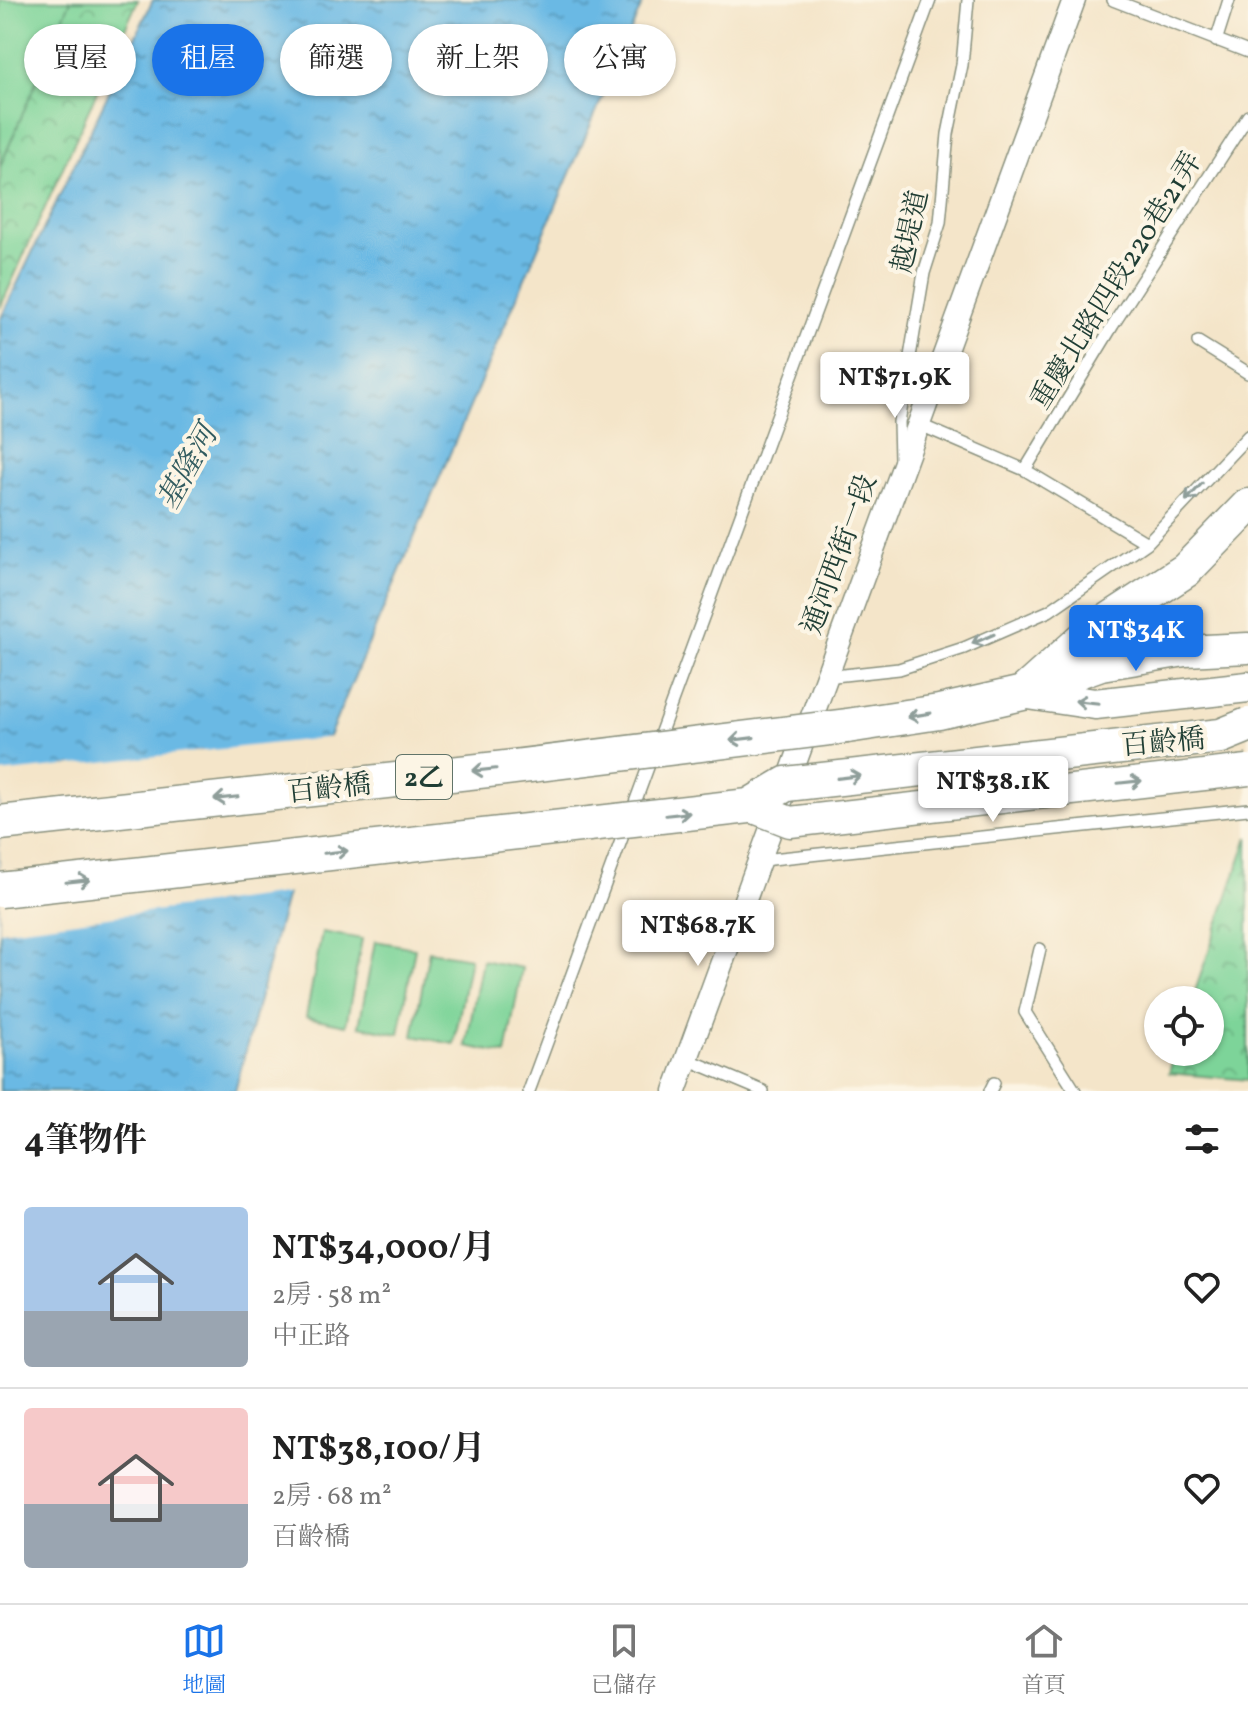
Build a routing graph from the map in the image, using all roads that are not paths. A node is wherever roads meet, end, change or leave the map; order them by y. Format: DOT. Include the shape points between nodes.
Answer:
graph roads {
  1 [pos="930,0"];
  2 [pos="968,0"];
  3 [pos="1074,0"];
  4 [pos="1113,0"];
  5 [pos="1229,0"];
  6 [pos="1216,41"];
  7 [pos="1248,52"];
  8 [pos="1248,116"];
  9 [pos="1198,342"];
  10 [pos="1248,373"];
  11 [pos="918,424"];
  12 [pos="1248,436"];
  13 [pos="1025,470"];
  14 [pos="900,472"];
  15 [pos="1248,506"];
  16 [pos="1147,543"];
  17 [pos="1248,648"];
  18 [pos="825,677"];
  19 [pos="1248,687"];
  20 [pos="1023,693"];
  21 [pos="1239,732"];
  22 [pos="1248,770"];
  23 [pos="749,806"];
  24 [pos="1248,809"];
  25 [pos="0,823"];
  26 [pos="762,860"];
  27 [pos="0,890"];
  28 [pos="1040,949"];
  29 [pos="687,1059"];
  30 [pos="529,1091"];
  31 [pos="675,1091"];
  32 [pos="763,1091"];
  33 [pos="1075,1091"];
  1 -- 30 [label="lane"];
  2 -- 14 [label="lane, 越堤道" via="940,223 924,273 899,422"];
  3 -- 11 [label="street, 通河西街一段"];
  4 -- 6 [label="lane"];
  5 -- 6 [label="lane"];
  6 -- 7 [label="lane"];
  8 -- 13 [label="lane, 重慶北路四段220巷21弄"];
  9 -- 10 [label="lane"];
  11 -- 13 [label="lane"];
  11 -- 14 [label="street, 通河西街一段"];
  12 -- 16 [label="lane, one-way"];
  13 -- 16 [label="lane"];
  14 -- 18 [label="street, 通河西街一段"];
  15 -- 20 [label="main road, 2乙" via="1186,570 1091,632"];
  16 -- 18 [label="lane, one-way" via="1049,611 964,648 899,669"];
  17 -- 20 [label="street" via="1185,651 1101,665"];
  18 -- 26 [label="street, 通河西街一段"];
  19 -- 20 [label="street, one-way" via="1095,704"];
  20 -- 25 [label="main road, 百齡橋 / 2乙, one-way, bridge" via="847,726"];
  23 -- 21 [label="main road, 百齡橋 / 2乙, one-way, bridge" via="786,784"];
  23 -- 22 [label="street, 百齡橋, one-way, bridge" via="790,822"];
  27 -- 23 [label="main road, 百齡橋 / 2乙, one-way, bridge"];
  24 -- 26 [label="lane"];
  26 -- 29 [label="street, 通河西街一段"];
  28 -- 33 [label="lane" via="1025,1012"];
  29 -- 31 [label="street, 通河西街一段"];
  29 -- 32 [label="lane"];
}
